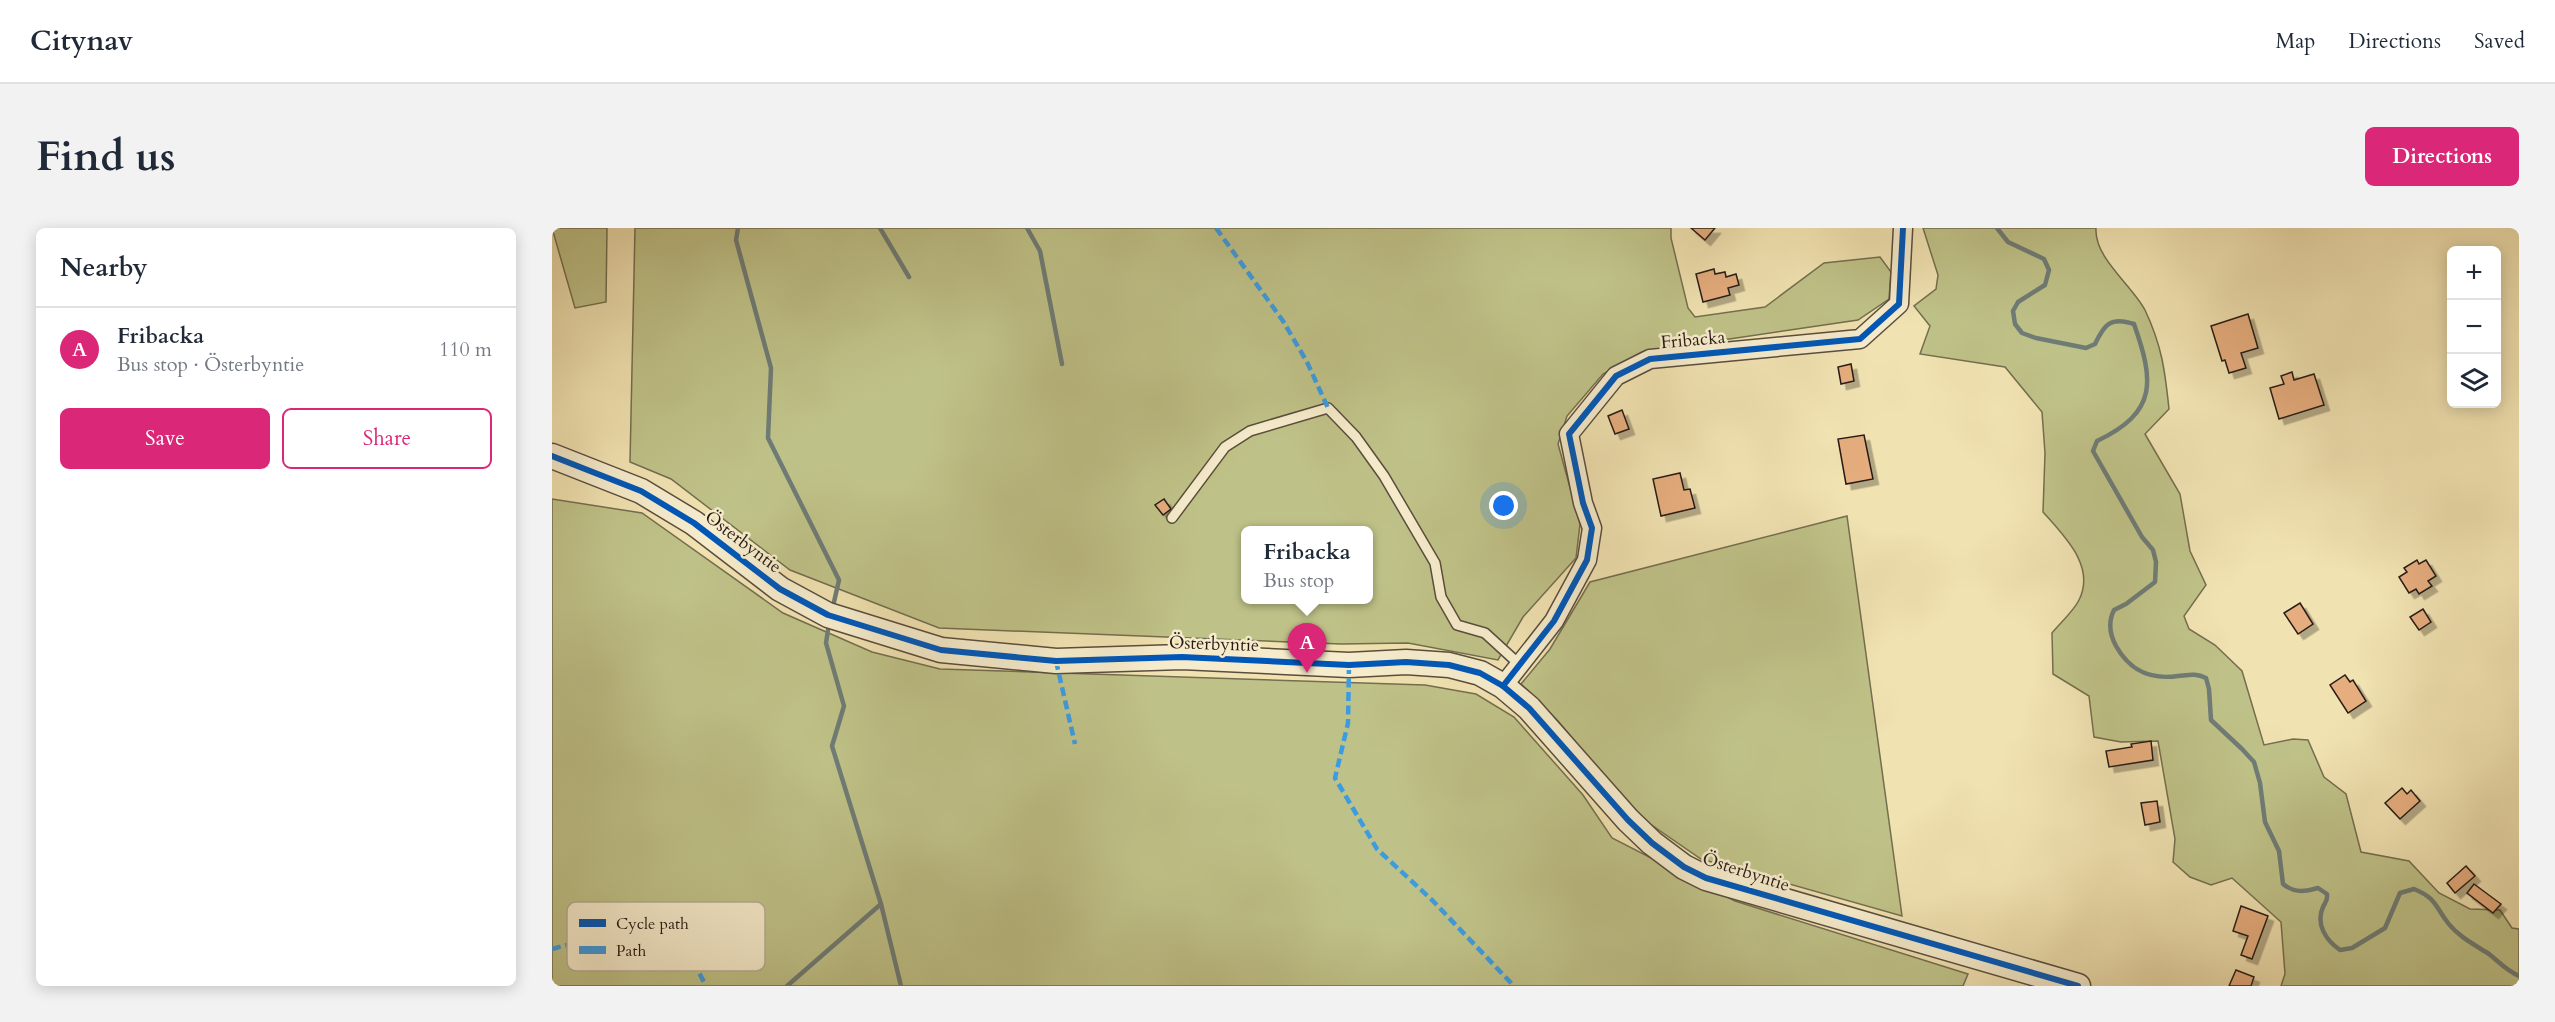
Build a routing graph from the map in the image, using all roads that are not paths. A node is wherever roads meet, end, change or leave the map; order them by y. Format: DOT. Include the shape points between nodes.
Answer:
graph roads {
  1 [pos="1903,228"];
  2 [pos="552,456"];
  3 [pos="1172,518"];
  4 [pos="1520,665"];
  5 [pos="1503,686"];
  6 [pos="2078,986"];
  1 -- 4 [label="street, Fribacka" via="1899,304 1860,339 1650,359 1616,376 1569,434 1592,528 1587,560 1554,621"];
  2 -- 5 [label="street, Österbyntie" via="641,491 694,523 780,589 828,615 941,650 1056,661 1182,657 1349,665 1406,662 1449,665 1479,673"];
  3 -- 4 [label="lane" via="1225,447 1250,431 1328,408 1356,437 1384,476 1435,563 1442,597 1457,625 1485,633"];
  4 -- 5 [label="street, Fribacka"];
  5 -- 6 [label="street, Österbyntie" via="1529,708 1628,820 1684,867 1706,878"];
}
